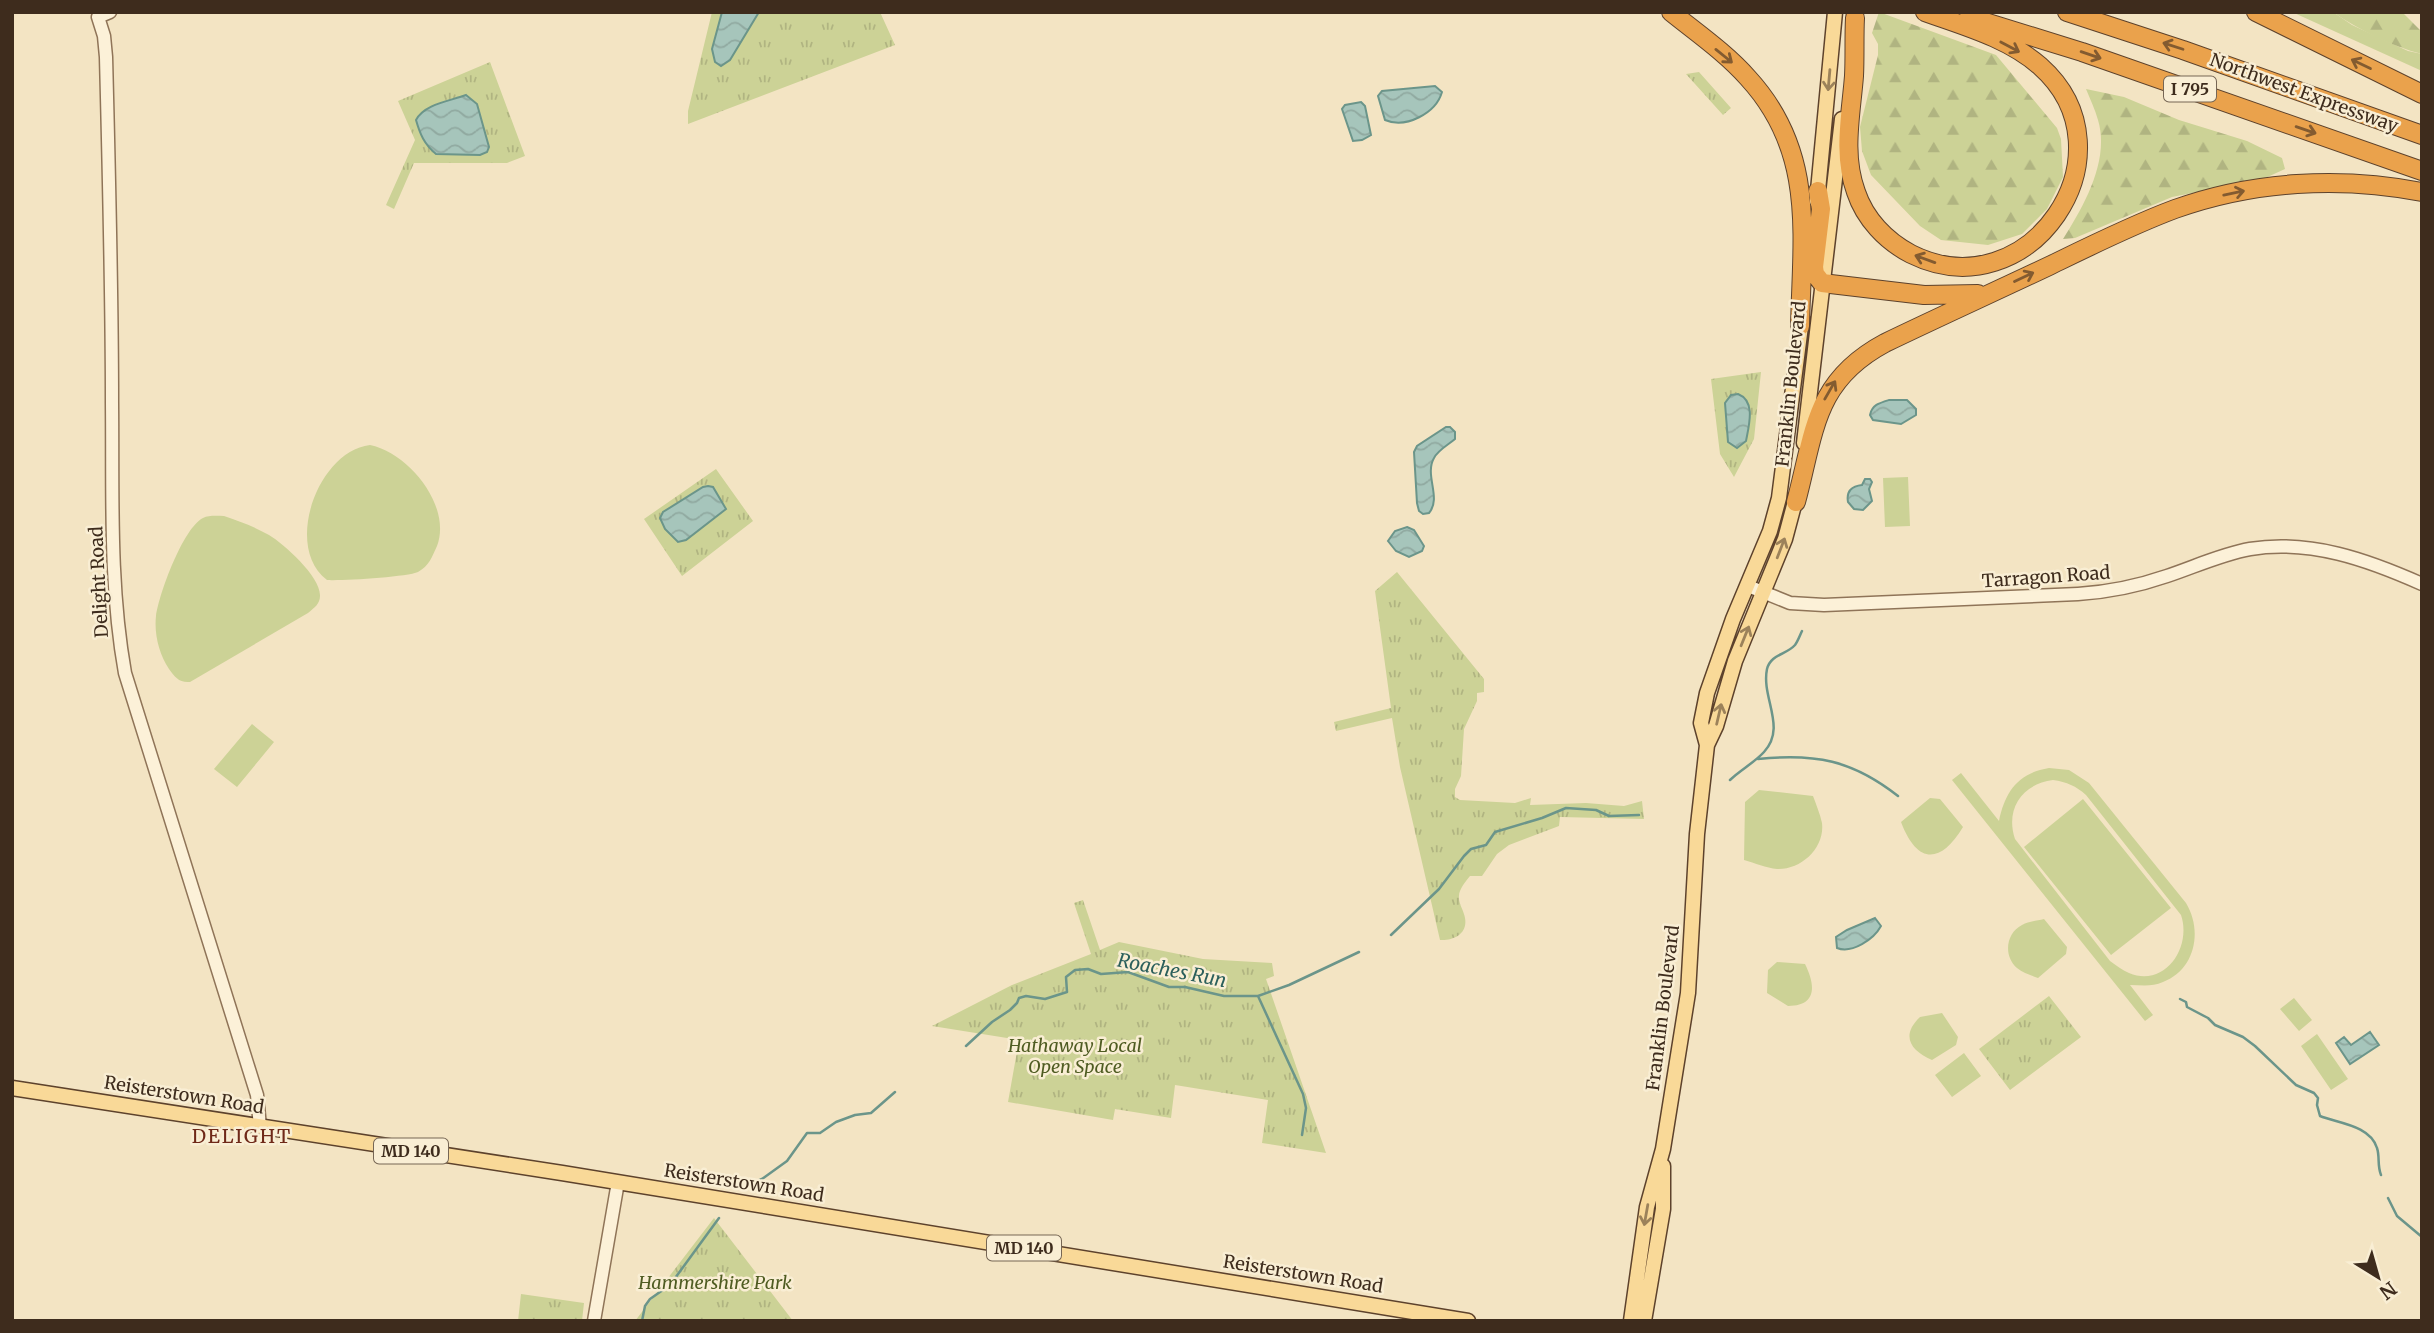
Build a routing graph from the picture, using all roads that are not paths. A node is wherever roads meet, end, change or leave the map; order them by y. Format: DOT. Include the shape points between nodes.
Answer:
graph roads {
  1 [pos="1671,12"];
  2 [pos="1835,12"];
  3 [pos="1925,12"];
  4 [pos="1956,12"];
  5 [pos="2067,12"];
  6 [pos="2256,12"];
  7 [pos="104,14"];
  8 [pos="1855,15"];
  9 [pos="2422,94"];
  10 [pos="2422,135"];
  11 [pos="2422,171"];
  12 [pos="1818,191"];
  13 [pos="2422,192"];
  14 [pos="1822,283"];
  15 [pos="1994,291"];
  16 [pos="1800,326"];
  17 [pos="1796,502"];
  18 [pos="2422,584"];
  19 [pos="1748,586"];
  20 [pos="1763,593"];
  21 [pos="1707,746"];
  22 [pos="12,1087"];
  23 [pos="261,1127"];
  24 [pos="1663,1149"];
  25 [pos="618,1182"];
  26 [pos="594,1321"];
  27 [pos="1468,1321"];
  28 [pos="1631,1321"];
  29 [pos="1644,1321"];
  1 -- 16 [label="highway, one-way" via="1747,77 1786,135 1802,207"];
  2 -- 12 [label="main road, Franklin Boulevard, one-way"];
  3 -- 8 [label="highway, one-way" via="2026,55 2053,80 2076,125 2076,166 2060,213 2036,240 2008,257 1953,266 1923,259 1887,238 1863,209 1848,158"];
  4 -- 11 [label="highway, Northwest Expressway / I 795, one-way"];
  10 -- 5 [label="highway, Northwest Expressway / I 795, one-way"];
  9 -- 6 [label="highway, one-way"];
  7 -- 23 [label="street, Delight Road" via="113,537 120,643 137,713 257,1095"];
  8 -- 14 [label="main road, Franklin Boulevard"];
  12 -- 14 [label="highway" via="1821,209 1814,267"];
  12 -- 16 [label="main road, Franklin Boulevard"];
  15 -- 13 [label="highway, one-way" via="2134,225 2211,198 2318,183"];
  14 -- 15 [label="highway" via="1935,296"];
  14 -- 17 [label="main road, Franklin Boulevard"];
  17 -- 15 [label="highway, one-way" via="1822,406 1843,372 1867,352"];
  16 -- 19 [label="main road, Franklin Boulevard" via="1779,498"];
  20 -- 17 [label="main road, Franklin Boulevard, one-way"];
  18 -- 20 [label="street, Tarragon Road" via="2329,551 2265,547 2136,586 2093,593 1824,605 1790,603"];
  19 -- 20 [label="street, Tarragon Road"];
  19 -- 21 [label="main road, Franklin Boulevard" via="1707,693 1701,723"];
  21 -- 20 [label="main road, Franklin Boulevard, one-way"];
  21 -- 24 [label="main road, Franklin Boulevard" via="1697,834 1690,979"];
  22 -- 23 [label="main road, Reisterstown Road / MD 140"];
  23 -- 25 [label="main road, Reisterstown Road / MD 140"];
  24 -- 28 [label="main road, Franklin Boulevard, one-way" via="1647,1207"];
  24 -- 29 [label="main road, Franklin Boulevard" via="1663,1209"];
  25 -- 26 [label="street"];
  25 -- 27 [label="main road, Reisterstown Road / MD 140"];
}
